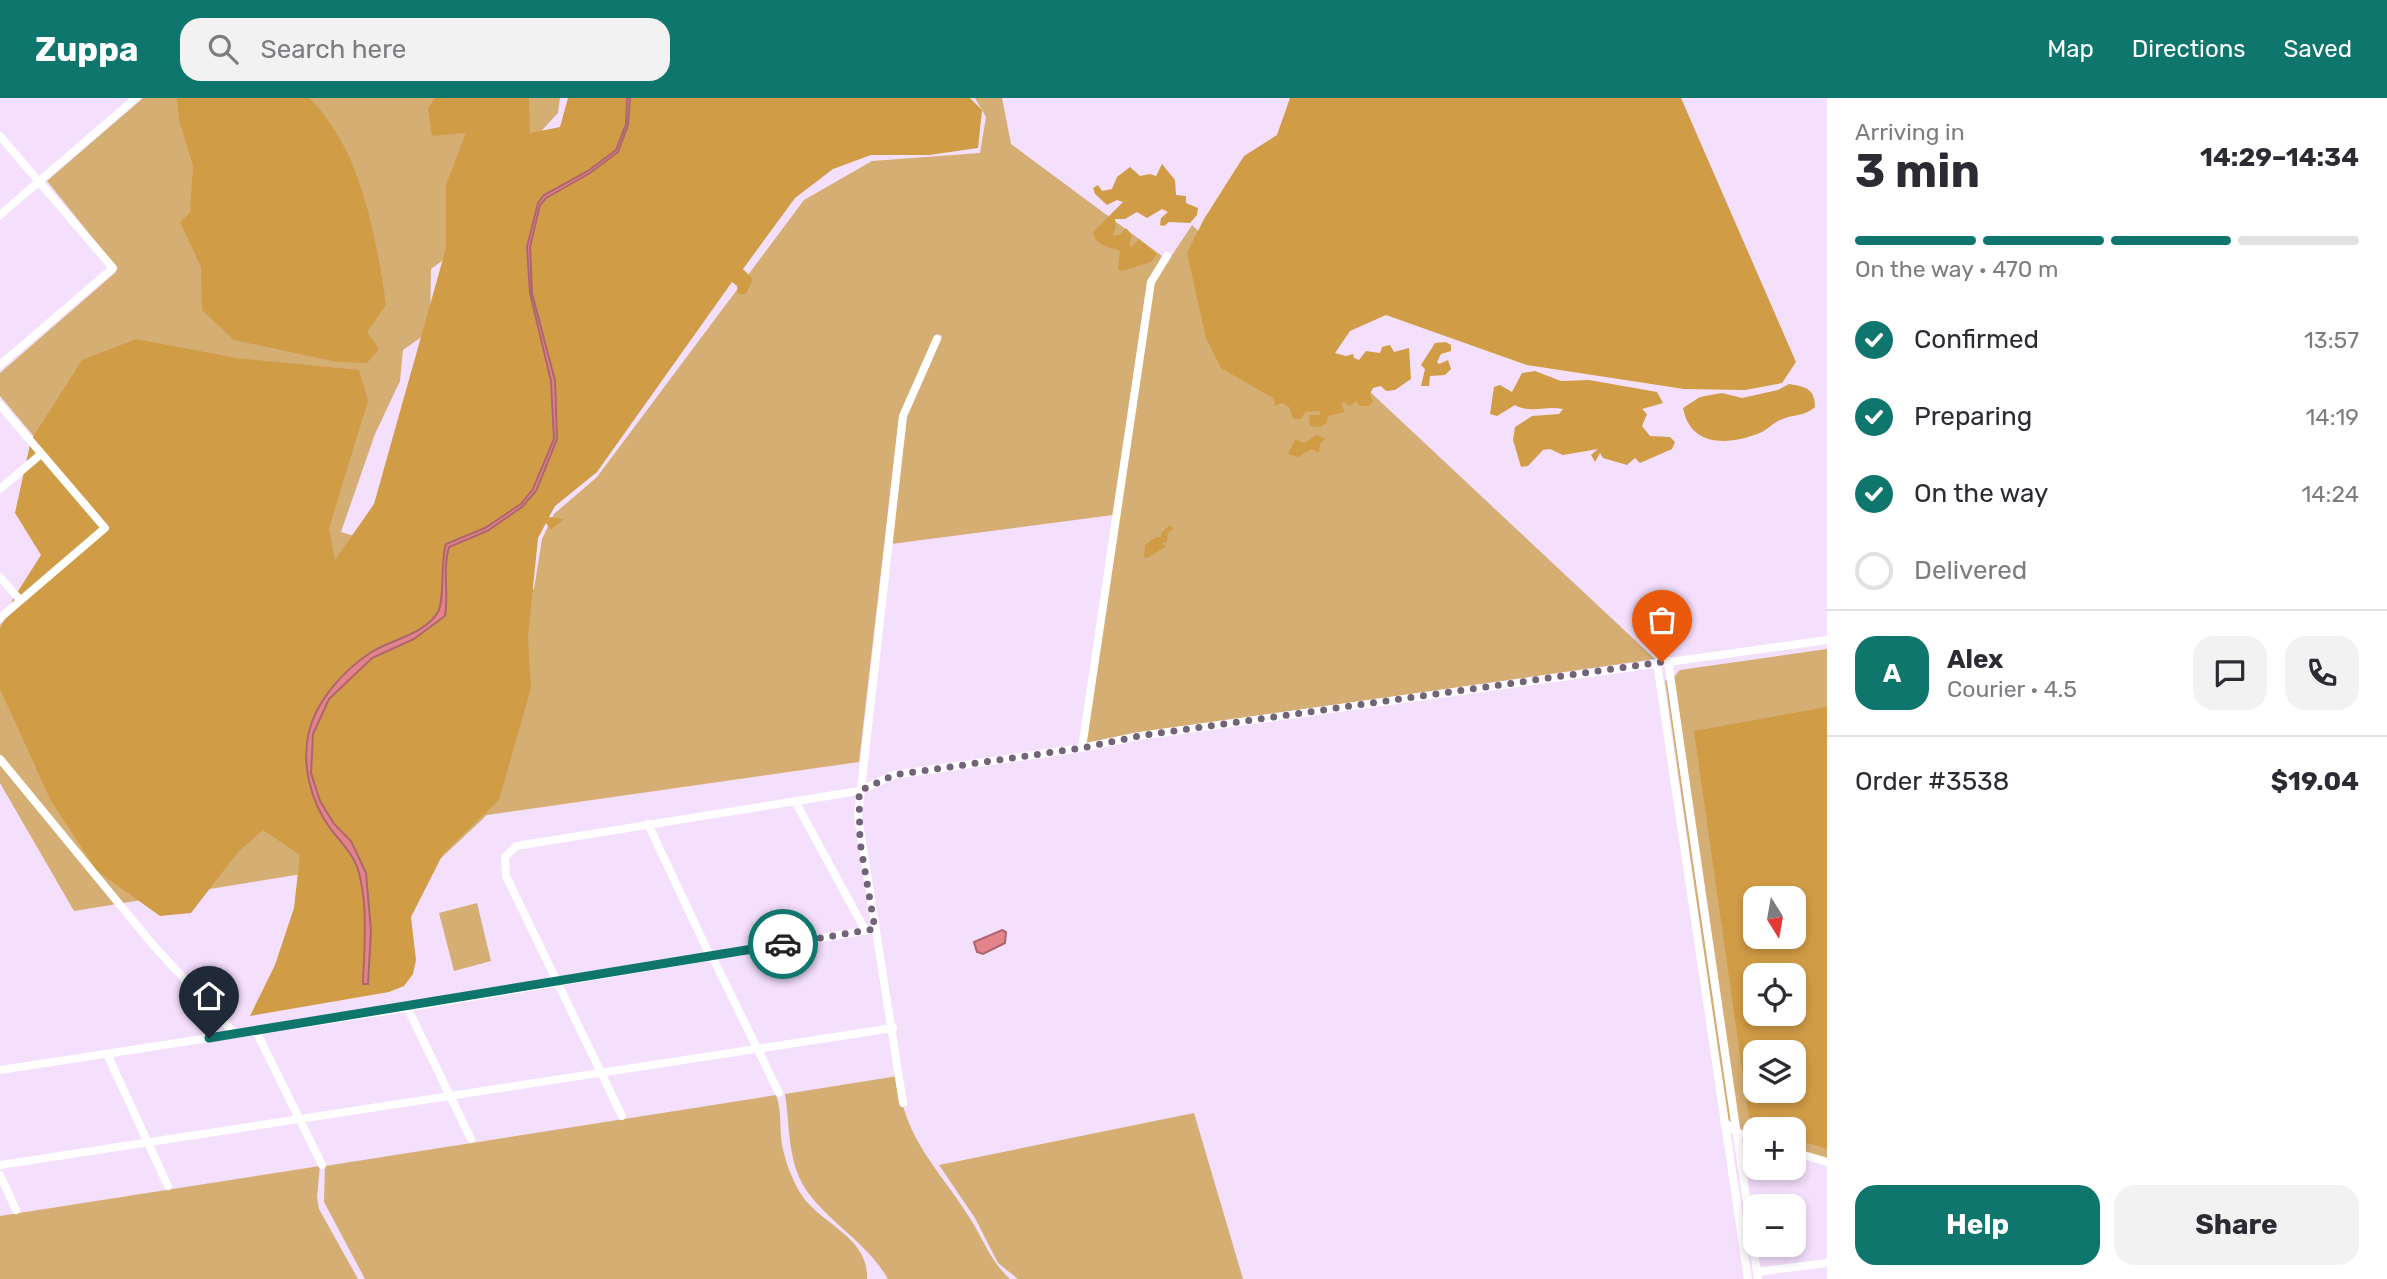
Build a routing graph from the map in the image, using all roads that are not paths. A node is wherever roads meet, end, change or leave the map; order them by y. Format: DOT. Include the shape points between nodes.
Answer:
graph roads {
  1 [pos="136,98"];
  2 [pos="0,136"];
  3 [pos="39,181"];
  4 [pos="0,215"];
  5 [pos="1167,256"];
  6 [pos="937,339"];
  7 [pos="0,365"];
  8 [pos="0,405"];
  9 [pos="41,453"];
  10 [pos="0,489"];
  11 [pos="0,577"];
  12 [pos="20,600"];
  13 [pos="0,618"];
  14 [pos="1827,640"];
  15 [pos="1668,661"];
  16 [pos="1657,663"];
  17 [pos="1082,748"];
  18 [pos="0,759"];
  19 [pos="859,791"];
  20 [pos="796,801"];
  21 [pos="648,824"];
  22 [pos="875,929"];
  23 [pos="865,930"];
  24 [pos="711,956"];
  25 [pos="557,982"];
  26 [pos="407,1007"];
  27 [pos="893,1028"];
  28 [pos="256,1031"];
  29 [pos="235,1034"];
  30 [pos="757,1049"];
  31 [pos="107,1054"];
  32 [pos="0,1070"];
  33 [pos="601,1073"];
  34 [pos="779,1093"];
  35 [pos="450,1096"];
  36 [pos="903,1103"];
  37 [pos="622,1116"];
  38 [pos="299,1118"];
  39 [pos="1724,1122"];
  40 [pos="1738,1133"];
  41 [pos="1743,1135"];
  42 [pos="471,1139"];
  43 [pos="148,1142"];
  44 [pos="1806,1156"];
  45 [pos="1827,1162"];
  46 [pos="0,1165"];
  47 [pos="322,1165"];
  48 [pos="0,1175"];
  49 [pos="168,1186"];
  50 [pos="16,1210"];
  51 [pos="1827,1263"];
  52 [pos="1757,1276"];
  53 [pos="1748,1279"];
  1 -- 3 [label="street"];
  2 -- 3 [label="street"];
  3 -- 4 [label="street"];
  3 -- 7 [label="street" via="113,268"];
  5 -- 17 [label="street" via="1151,282"];
  6 -- 19 [label="street" via="903,415"];
  8 -- 9 [label="street"];
  9 -- 10 [label="street"];
  9 -- 12 [label="street" via="104,528"];
  11 -- 12 [label="street"];
  12 -- 13 [label="street"];
  14 -- 15 [label="street"];
  15 -- 16 [label="street"];
  15 -- 40 [label="street"];
  16 -- 17 [label="street" via="1139,736"];
  16 -- 39 [label="street"];
  17 -- 19 [label="street" via="894,775"];
  18 -- 29 [label="street" via="153,945"];
  19 -- 20 [label="street"];
  19 -- 22 [label="street" via="860,842"];
  20 -- 21 [label="street"];
  20 -- 23 [label="street"];
  21 -- 24 [label="street"];
  21 -- 25 [label="street" via="510,849 503,866 506,876"];
  22 -- 23 [label="street"];
  22 -- 27 [label="street"];
  23 -- 24 [label="street"];
  24 -- 25 [label="street"];
  24 -- 30 [label="street"];
  25 -- 26 [label="street"];
  25 -- 33 [label="street"];
  26 -- 28 [label="street"];
  26 -- 35 [label="street"];
  27 -- 30 [label="street"];
  27 -- 36 [label="street"];
  28 -- 29 [label="street"];
  28 -- 38 [label="street"];
  29 -- 31 [label="street"];
  30 -- 33 [label="street"];
  30 -- 34 [label="street"];
  31 -- 32 [label="street"];
  31 -- 43 [label="street"];
  33 -- 35 [label="street"];
  33 -- 37 [label="street"];
  35 -- 38 [label="street"];
  35 -- 42 [label="street"];
  38 -- 43 [label="street"];
  38 -- 47 [label="street"];
  39 -- 40 [label="street"];
  39 -- 53 [label="street"];
  40 -- 41 [label="street"];
  40 -- 52 [label="street"];
  43 -- 46 [label="street"];
  43 -- 49 [label="street"];
  44 -- 45 [label="street"];
  48 -- 50 [label="street"];
  51 -- 52 [label="street"];
}
